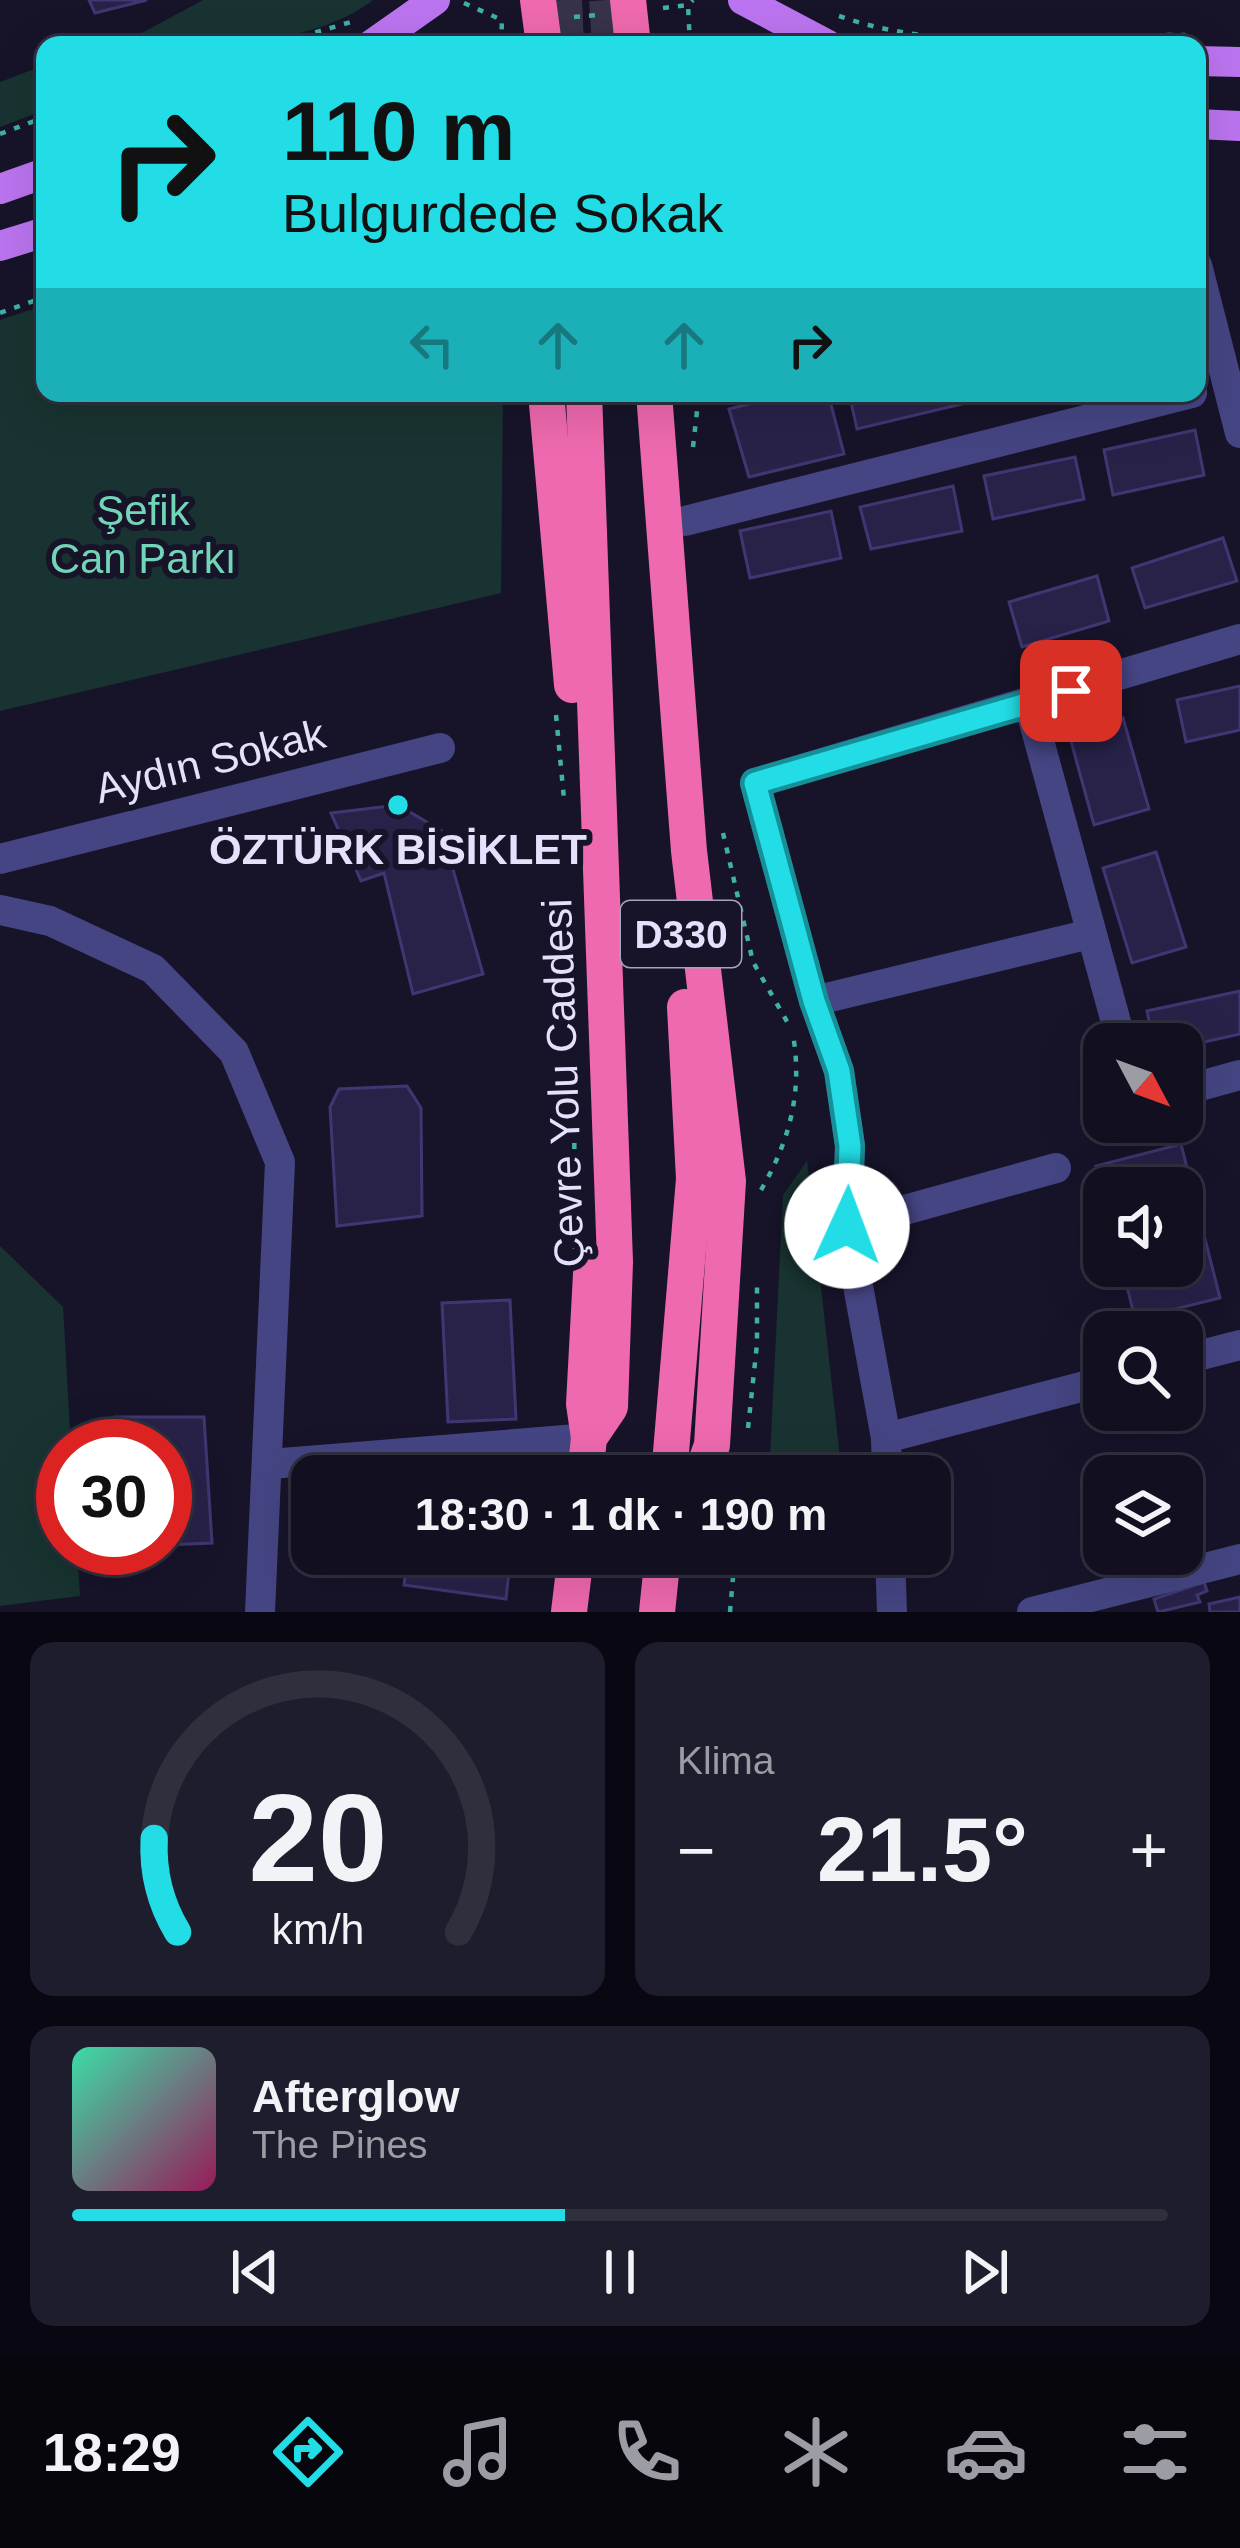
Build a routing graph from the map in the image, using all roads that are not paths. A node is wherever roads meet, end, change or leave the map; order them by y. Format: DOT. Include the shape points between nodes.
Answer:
graph roads {
  1 [pos="435,0"];
  2 [pos="538,0"];
  3 [pos="628,0"];
  4 [pos="743,0"];
  5 [pos="371,31"];
  6 [pos="543,36"];
  7 [pos="632,36"];
  8 [pos="811,36"];
  9 [pos="1206,51"];
  10 [pos="1240,62"];
  11 [pos="1206,124"];
  12 [pos="1240,126"];
  13 [pos="36,175"];
  14 [pos="0,189"];
  15 [pos="36,235"];
  16 [pos="0,246"];
  17 [pos="1206,330"];
  18 [pos="1214,387"];
  19 [pos="547,402"];
  20 [pos="584,402"];
  21 [pos="638,402"];
  22 [pos="655,402"];
  23 [pos="1155,402"];
  24 [pos="1240,434"];
  25 [pos="685,521"];
  26 [pos="1240,639"];
  27 [pos="1028,704"];
  28 [pos="440,748"];
  29 [pos="0,859"];
  30 [pos="0,910"];
  31 [pos="1090,934"];
  32 [pos="814,1001"];
  33 [pos="1115,1023"];
  34 [pos="1240,1075"];
  35 [pos="1203,1085"];
  36 [pos="1056,1168"];
  37 [pos="847,1226"];
  38 [pos="1240,1345"];
  39 [pos="1203,1355"];
  40 [pos="1083,1386"];
  41 [pos="589,1438"];
  42 [pos="886,1438"];
  43 [pos="587,1455"];
  44 [pos="672,1455"];
  45 [pos="708,1455"];
  46 [pos="886,1455"];
  47 [pos="270,1464"];
  48 [pos="1240,1559"];
  49 [pos="573,1575"];
  50 [pos="891,1575"];
  51 [pos="260,1612"];
  52 [pos="569,1612"];
  53 [pos="892,1612"];
  54 [pos="1032,1612"];
  1 -- 5 [label="main road"];
  2 -- 6 [label="highway"];
  3 -- 7 [label="highway"];
  4 -- 8 [label="main road"];
  9 -- 10 [label="main road"];
  11 -- 12 [label="main road"];
  13 -- 14 [label="main road"];
  15 -- 16 [label="main road"];
  17 -- 18 [label="street"];
  18 -- 24 [label="street"];
  19 -- 41 [label="highway" via="590,980"];
  20 -- 41 [label="highway, Çevre Yolu Caddesi" via="616,1262 610,1407"];
  21 -- 44 [label="highway, D330" via="680,902 694,1179"];
  22 -- 45 [label="highway" via="689,851 728,1181"];
  23 -- 25 [label="street"];
  26 -- 27 [label="street"];
  27 -- 31 [label="street"];
  27 -- 32 [label="street" via="755,783"];
  28 -- 29 [label="street, Aydın Sokak"];
  30 -- 47 [label="street" via="50,921 153,969 234,1052 280,1162"];
  31 -- 32 [label="street"];
  31 -- 33 [label="street"];
  32 -- 37 [label="street" via="839,1071 850,1146"];
  34 -- 35 [label="street"];
  36 -- 37 [label="street"];
  37 -- 42 [label="street"];
  38 -- 39 [label="street"];
  40 -- 42 [label="street"];
  41 -- 43 [label="highway, Çevre Yolu Caddesi"];
  41 -- 47 [label="street"];
  42 -- 46 [label="street"];
  47 -- 51 [label="street"];
  48 -- 54 [label="street"];
  49 -- 52 [label="highway"];
  50 -- 53 [label="street"];
}
